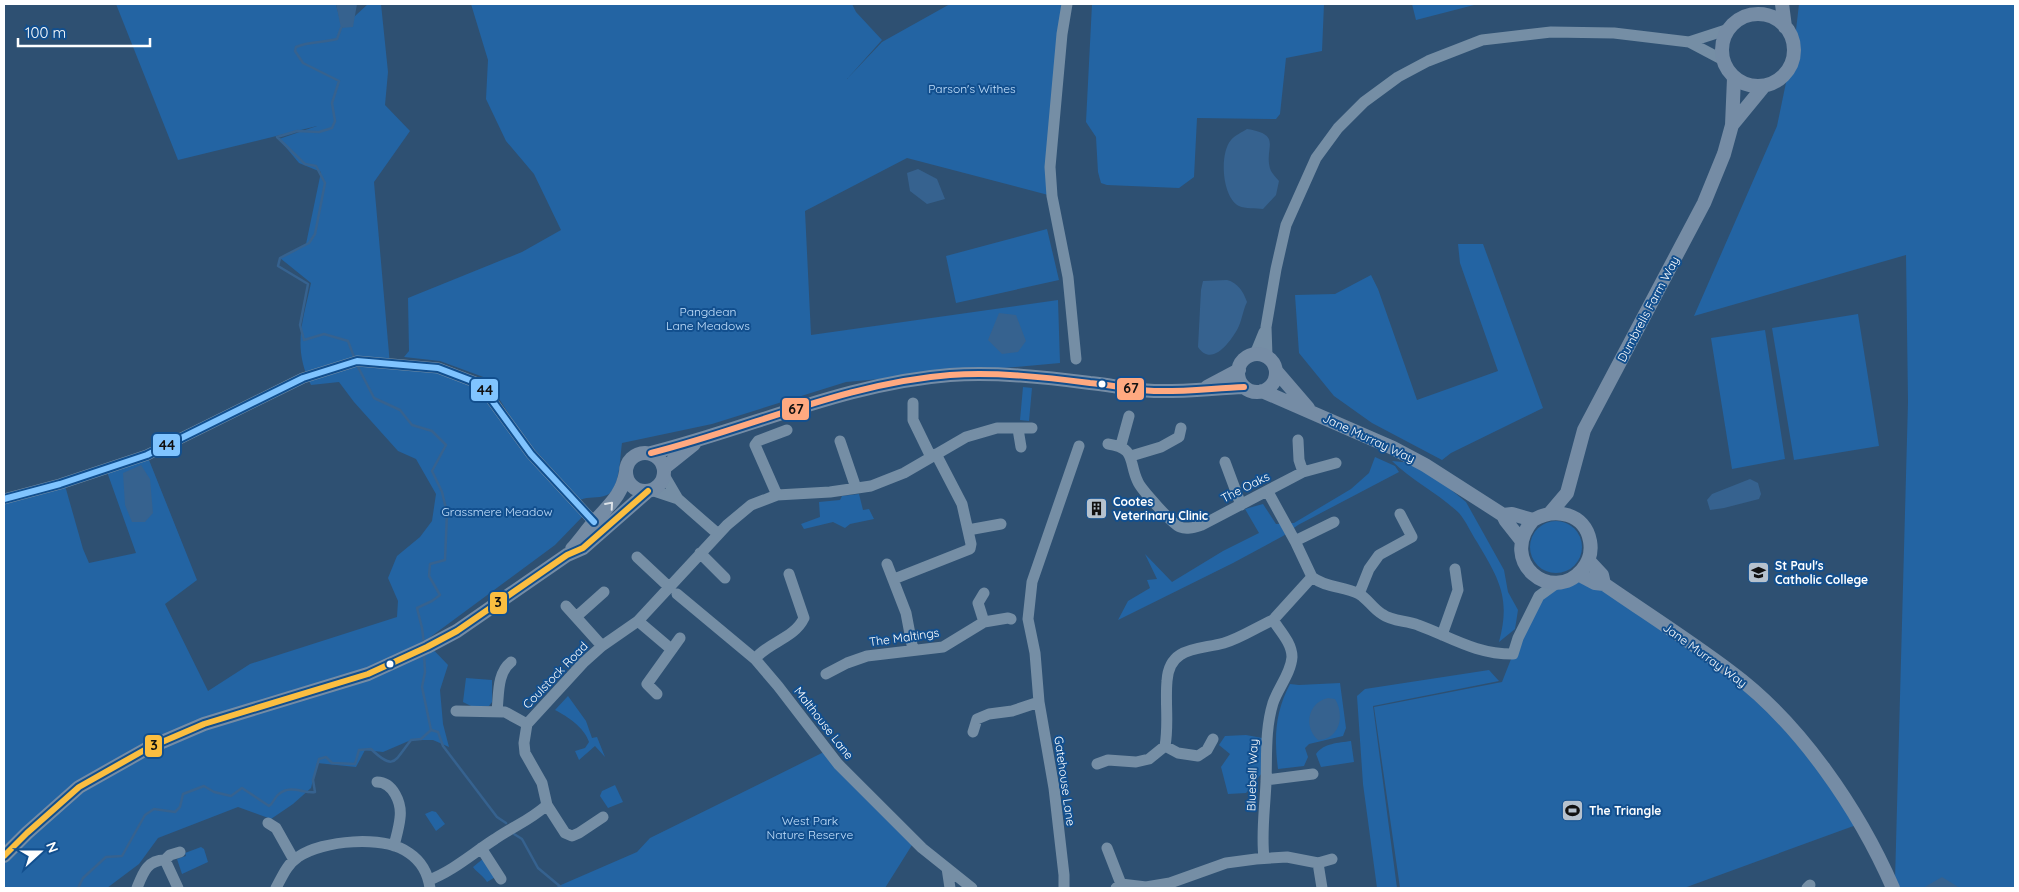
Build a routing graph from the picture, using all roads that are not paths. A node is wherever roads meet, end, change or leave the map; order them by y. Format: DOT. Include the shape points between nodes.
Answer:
graph roads {
  1 [pos="1067,4"];
  2 [pos="1753,4"];
  3 [pos="1782,4"];
  4 [pos="1746,16"];
  5 [pos="1785,27"];
  6 [pos="1729,29"];
  7 [pos="1688,42"];
  8 [pos="1723,60"];
  9 [pos="1734,78"];
  10 [pos="1764,86"];
  11 [pos="1732,125"];
  12 [pos="1261,355"];
  13 [pos="1076,359"];
  14 [pos="1239,370"];
  15 [pos="1276,372"];
  16 [pos="1244,387"];
  17 [pos="1204,389"];
  18 [pos="1262,391"];
  19 [pos="913,403"];
  20 [pos="1310,411"];
  21 [pos="1129,416"];
  22 [pos="1032,428"];
  23 [pos="1181,428"];
  24 [pos="1018,429"];
  25 [pos="787,430"];
  26 [pos="1298,440"];
  27 [pos="840,441"];
  28 [pos="696,442"];
  29 [pos="1108,444"];
  30 [pos="1079,446"];
  31 [pos="1120,446"];
  32 [pos="1020,447"];
  33 [pos="651,453"];
  34 [pos="934,455"];
  35 [pos="1131,456"];
  36 [pos="1225,462"];
  37 [pos="1336,462"];
  38 [pos="626,472"];
  39 [pos="664,472"];
  40 [pos="1303,472"];
  41 [pos="856,488"];
  42 [pos="650,491"];
  43 [pos="1268,492"];
  44 [pos="1567,493"];
  45 [pos="777,494"];
  46 [pos="4,498"];
  47 [pos="678,500"];
  48 [pos="1241,505"];
  49 [pos="1550,513"];
  50 [pos="1400,514"];
  51 [pos="1504,514"];
  52 [pos="1576,519"];
  53 [pos="1533,520"];
  54 [pos="594,522"];
  55 [pos="1334,522"];
  56 [pos="1000,524"];
  57 [pos="968,530"];
  58 [pos="718,534"];
  59 [pos="1295,540"];
  60 [pos="1521,540"];
  61 [pos="700,553"];
  62 [pos="567,555"];
  63 [pos="637,556"];
  64 [pos="1588,560"];
  65 [pos="887,564"];
  66 [pos="1455,569"];
  67 [pos="789,574"];
  68 [pos="1578,574"];
  69 [pos="1534,575"];
  70 [pos="1312,577"];
  71 [pos="725,578"];
  72 [pos="894,579"];
  73 [pos="1557,583"];
  74 [pos="1604,584"];
  75 [pos="673,591"];
  76 [pos="604,592"];
  77 [pos="984,593"];
  78 [pos="1359,594"];
  79 [pos="1539,596"];
  80 [pos="566,606"];
  81 [pos="576,617"];
  82 [pos="1011,620"];
  83 [pos="1273,620"];
  84 [pos="638,621"];
  85 [pos="984,622"];
  86 [pos="1442,635"];
  87 [pos="680,638"];
  88 [pos="602,646"];
  89 [pos="671,649"];
  90 [pos="913,650"];
  91 [pos="755,659"];
  92 [pos="511,662"];
  93 [pos="826,674"];
  94 [pos="657,694"];
  95 [pos="1039,702"];
  96 [pos="456,711"];
  97 [pos="497,711"];
  98 [pos="527,724"];
  99 [pos="973,732"];
  100 [pos="1213,739"];
  101 [pos="1165,746"];
  102 [pos="1097,764"];
  103 [pos="1313,774"];
  104 [pos="401,780"];
  105 [pos="1266,780"];
  106 [pos="377,782"];
  107 [pos="392,789"];
  108 [pos="547,805"];
  109 [pos="602,817"];
  110 [pos="268,823"];
  111 [pos="394,846"];
  112 [pos="480,848"];
  113 [pos="1107,848"];
  114 [pos="180,852"];
  115 [pos="4,856"];
  116 [pos="1264,858"];
  117 [pos="1332,859"];
  118 [pos="165,860"];
  119 [pos="294,860"];
  120 [pos="1318,863"];
  121 [pos="947,868"];
  122 [pos="501,879"];
  123 [pos="430,884"];
  124 [pos="1119,886"];
  125 [pos="137,888"];
  126 [pos="178,888"];
  127 [pos="276,888"];
  128 [pos="950,888"];
  129 [pos="972,888"];
  130 [pos="1064,888"];
  131 [pos="1322,888"];
  132 [pos="1893,888"];
  1 -- 13 [label="street" via="1050,167 1052,196 1068,277"];
  2 -- 4 [label="main road"];
  3 -- 5 [label="main road"];
  4 -- 5 [label="main road" via="1767,16"];
  4 -- 6 [label="main road"];
  5 -- 10 [label="main road" via="1794,46 1791,62 1783,76"];
  6 -- 7 [label="street"];
  6 -- 8 [label="main road" via="1724,38"];
  7 -- 8 [label="street"];
  7 -- 12 [label="street" via="1614,33 1551,32 1482,40 1428,61 1371,95 1338,128 1316,158 1286,225"];
  8 -- 9 [label="main road"];
  9 -- 10 [label="main road" via="1748,85"];
  9 -- 11 [label="main road, Dumbrells Farm Way"];
  10 -- 11 [label="main road, Dumbrells Farm Way"];
  11 -- 44 [label="main road, Dumbrells Farm Way" via="1704,203 1584,430"];
  12 -- 14 [label="main road" via="1244,359"];
  12 -- 15 [label="main road" via="1275,366"];
  14 -- 16 [label="main road"];
  14 -- 17 [label="main road"];
  15 -- 18 [label="main road" via="1273,384"];
  15 -- 20 [label="main road, Jane Murray Way"];
  16 -- 17 [label="main road"];
  16 -- 18 [label="main road"];
  17 -- 28 [label="main road" via="1154,391 999,374 951,375 868,387"];
  18 -- 20 [label="main road, Jane Murray Way"];
  19 -- 34 [label="street" via="913,420"];
  20 -- 51 [label="main road, Jane Murray Way" via="1393,448"];
  21 -- 31 [label="street"];
  22 -- 24 [label="street, Coulstock Road"];
  23 -- 35 [label="street" via="1179,437 1161,447"];
  24 -- 32 [label="street"];
  24 -- 34 [label="street, Coulstock Road" via="984,431"];
  25 -- 45 [label="street" via="755,445"];
  26 -- 40 [label="street"];
  27 -- 41 [label="street"];
  28 -- 33 [label="main road"];
  28 -- 39 [label="main road"];
  29 -- 31 [label="street"];
  30 -- 95 [label="street, Gatehouse Lane" via="1032,582 1028,619"];
  31 -- 35 [label="street"];
  33 -- 38 [label="main road" via="634,456"];
  33 -- 39 [label="main road" via="660,459"];
  34 -- 41 [label="street, Coulstock Road" via="893,478"];
  34 -- 57 [label="street" via="962,504"];
  35 -- 48 [label="street, The Oaks" via="1138,483 1178,527 1202,525"];
  36 -- 48 [label="street"];
  37 -- 40 [label="street, The Oaks"];
  38 -- 42 [label="main road" via="633,487"];
  54 -- 38 [label="main road, one-way" via="624,486"];
  39 -- 42 [label="main road" via="660,484"];
  39 -- 47 [label="street"];
  40 -- 43 [label="street, The Oaks"];
  41 -- 45 [label="street, Coulstock Road"];
  42 -- 47 [label="street"];
  42 -- 62 [label="main road" via="583,548"];
  43 -- 48 [label="street, The Oaks"];
  43 -- 59 [label="street"];
  44 -- 49 [label="main road, Dumbrells Farm Way"];
  44 -- 52 [label="main road"];
  45 -- 58 [label="street, Coulstock Road" via="752,505"];
  46 -- 54 [label="street" via="60,484 147,455 303,378 356,360 438,368 480,384 531,454"];
  47 -- 58 [label="street"];
  49 -- 52 [label="main road" via="1568,514"];
  49 -- 53 [label="main road"];
  50 -- 78 [label="street" via="1417,534 1379,555"];
  51 -- 53 [label="main road"];
  51 -- 60 [label="main road"];
  52 -- 64 [label="main road" via="1590,540"];
  53 -- 60 [label="main road"];
  54 -- 62 [label="main road"];
  55 -- 59 [label="street"];
  56 -- 57 [label="street"];
  57 -- 72 [label="street" via="970,549"];
  58 -- 61 [label="street, Coulstock Road"];
  59 -- 70 [label="street"];
  60 -- 69 [label="main road" via="1522,560"];
  61 -- 71 [label="street"];
  61 -- 75 [label="street, Coulstock Road"];
  62 -- 115 [label="main road" via="457,631 423,649 368,674 204,724 148,748 79,787"];
  63 -- 75 [label="street, Malthouse Lane"];
  64 -- 68 [label="main road"];
  64 -- 74 [label="main road, Jane Murray Way" via="1602,574"];
  65 -- 72 [label="street"];
  66 -- 86 [label="street" via="1458,590"];
  67 -- 91 [label="street" via="804,618 795,631 760,652"];
  68 -- 73 [label="main road"];
  68 -- 74 [label="main road, Jane Murray Way"];
  69 -- 73 [label="main road"];
  69 -- 79 [label="street"];
  70 -- 78 [label="street" via="1320,583"];
  70 -- 83 [label="street"];
  72 -- 90 [label="street" via="909,624"];
  73 -- 79 [label="street"];
  74 -- 132 [label="main road, Jane Murray Way" via="1732,672 1763,699 1808,748 1839,790"];
  75 -- 84 [label="street, Coulstock Road"];
  75 -- 91 [label="street, Malthouse Lane"];
  76 -- 81 [label="street"];
  77 -- 85 [label="street" via="978,603"];
  78 -- 86 [label="street" via="1382,614"];
  79 -- 86 [label="street" via="1513,654 1472,647"];
  80 -- 81 [label="street"];
  81 -- 88 [label="street"];
  82 -- 85 [label="street, The Maltings"];
  83 -- 101 [label="street" via="1225,643 1187,650 1175,659 1167,681 1168,732"];
  83 -- 105 [label="street, Bluebell Way" via="1290,646 1292,658 1273,702 1266,736"];
  84 -- 88 [label="street, Coulstock Road"];
  84 -- 89 [label="street"];
  85 -- 90 [label="street, The Maltings" via="943,647"];
  87 -- 89 [label="street"];
  88 -- 98 [label="street, Coulstock Road"];
  89 -- 94 [label="street" via="647,684"];
  90 -- 93 [label="street, The Maltings" via="858,658"];
  91 -- 121 [label="street, Malthouse Lane" via="838,764 922,848"];
  92 -- 97 [label="street" via="503,668"];
  95 -- 99 [label="street" via="977,719"];
  95 -- 130 [label="street, Gatehouse Lane" via="1054,788"];
  96 -- 97 [label="street"];
  97 -- 98 [label="street"];
  98 -- 108 [label="street, Coulstock Road" via="525,753 542,783"];
  100 -- 101 [label="street" via="1207,750 1198,756 1178,753"];
  101 -- 102 [label="street" via="1149,760 1108,760"];
  103 -- 105 [label="street"];
  104 -- 107 [label="street"];
  105 -- 116 [label="street, Bluebell Way"];
  106 -- 107 [label="street"];
  107 -- 111 [label="street" via="400,816"];
  108 -- 109 [label="street, Coulstock Road" via="565,833 572,836"];
  108 -- 112 [label="street" via="527,821"];
  110 -- 119 [label="street" via="276,828"];
  111 -- 119 [label="street" via="342,843 311,850"];
  111 -- 123 [label="street" via="415,858"];
  112 -- 122 [label="street"];
  112 -- 123 [label="street"];
  113 -- 124 [label="street"];
  114 -- 118 [label="street"];
  116 -- 120 [label="street" via="1287,857"];
  116 -- 124 [label="street" via="1226,863 1170,883 1146,887"];
  117 -- 120 [label="street"];
  118 -- 125 [label="street" via="150,863"];
  118 -- 126 [label="street"];
  119 -- 127 [label="street"];
  120 -- 131 [label="street"];
  121 -- 128 [label="street"];
  121 -- 129 [label="street, Malthouse Lane"];
}
